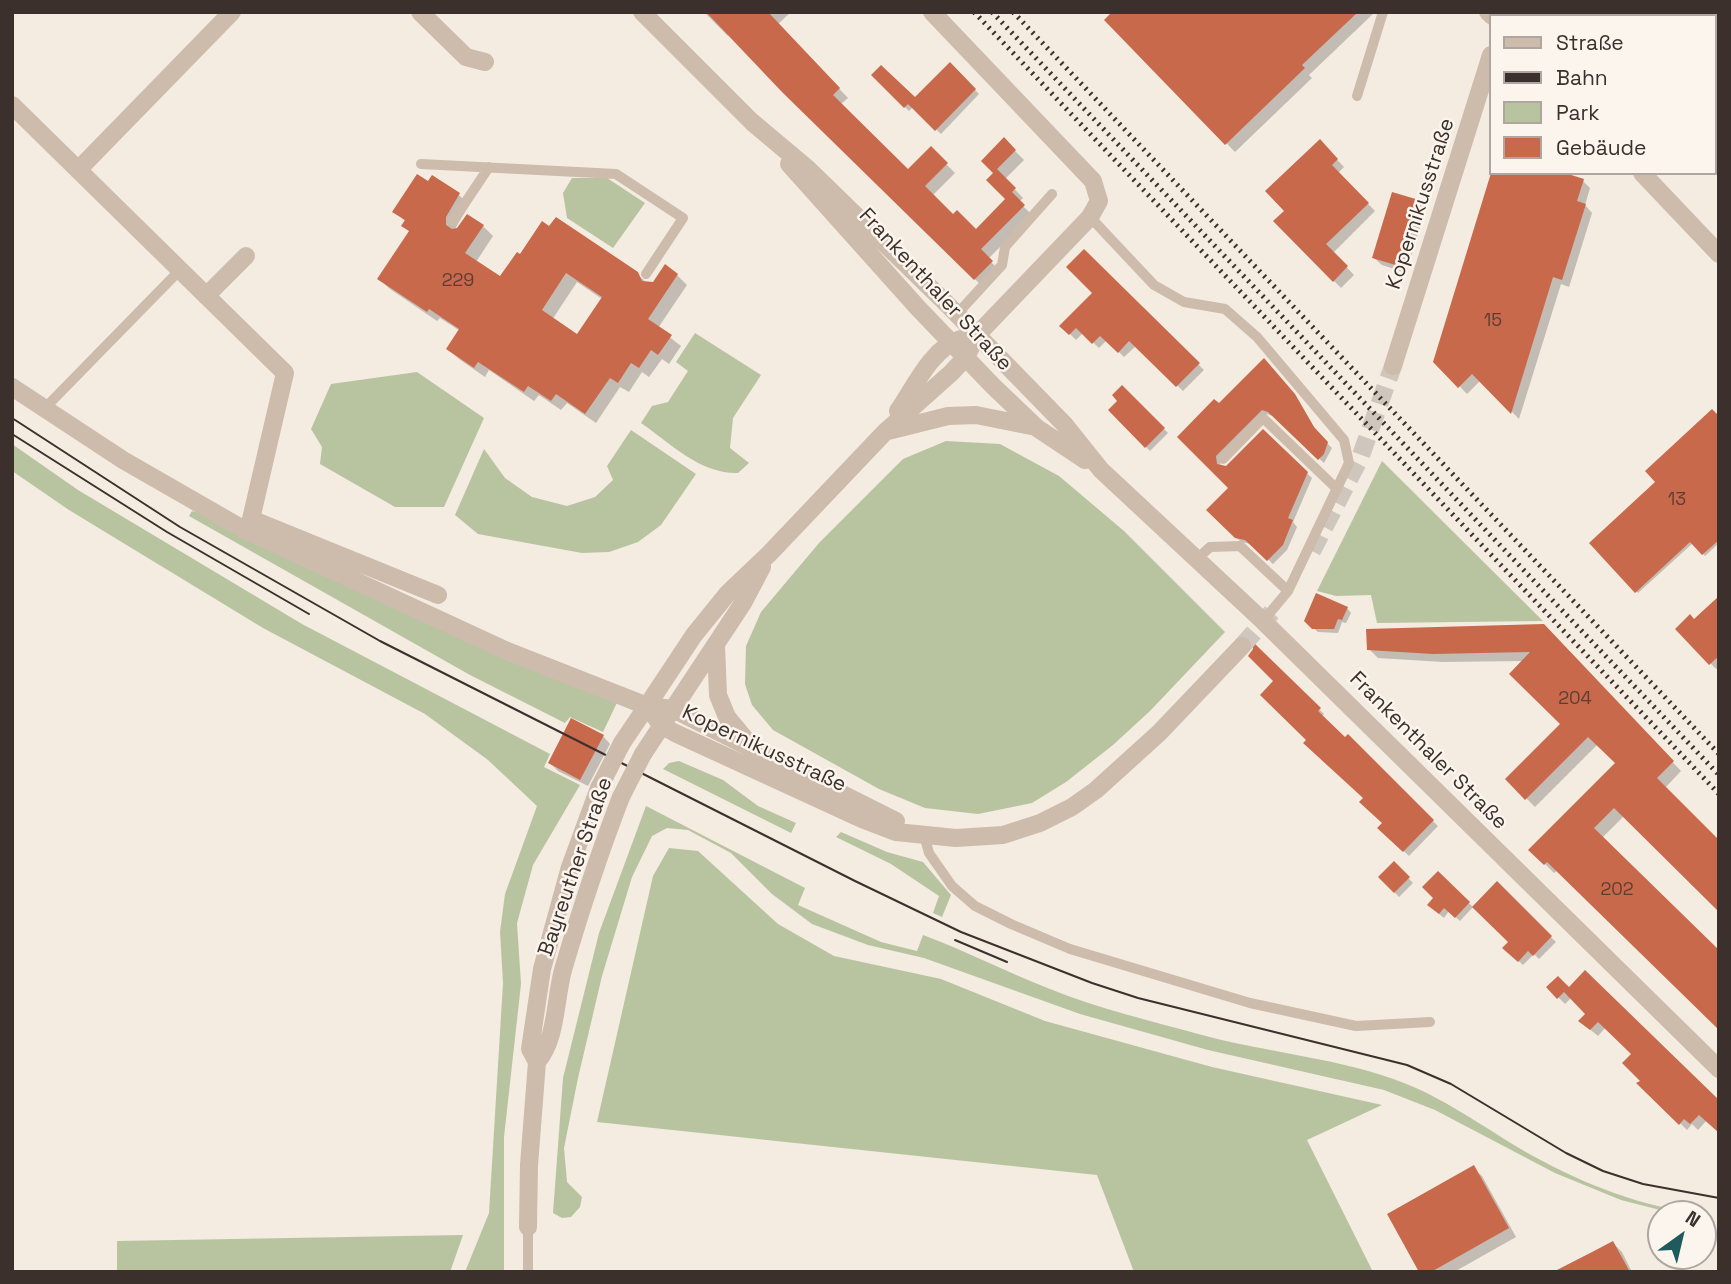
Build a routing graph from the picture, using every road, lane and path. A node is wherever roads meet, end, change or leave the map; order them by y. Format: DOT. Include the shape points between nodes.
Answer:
graph roads {
  1 [pos="232,12"];
  2 [pos="420,12"];
  3 [pos="642,12"];
  4 [pos="932,12"];
  5 [pos="1383,12"];
  6 [pos="1490,58"];
  7 [pos="485,62"];
  8 [pos="1357,96"];
  9 [pos="12,105"];
  10 [pos="752,122"];
  11 [pos="421,164"];
  12 [pos="489,167"];
  13 [pos="78,170"];
  14 [pos="1644,175"];
  15 [pos="1052,194"];
  16 [pos="1090,217"];
  17 [pos="453,221"];
  18 [pos="1719,254"];
  19 [pos="246,256"];
  20 [pos="179,271"];
  21 [pos="646,274"];
  22 [pos="206,296"];
  23 [pos="957,314"];
  24 [pos="977,335"];
  25 [pos="951,342"];
  26 [pos="965,357"];
  27 [pos="1393,366"];
  28 [pos="12,387"];
  29 [pos="44,408"];
  30 [pos="1037,428"];
  31 [pos="885,432"];
  32 [pos="1223,459"];
  33 [pos="1101,470"];
  34 [pos="1337,489"];
  35 [pos="769,554"];
  36 [pos="1197,559"];
  37 [pos="1288,592"];
  38 [pos="439,595"];
  39 [pos="1263,621"];
  40 [pos="716,645"];
  41 [pos="1242,646"];
  42 [pos="647,706"];
  43 [pos="673,709"];
  44 [pos="662,726"];
  45 [pos="756,752"];
  46 [pos="924,835"];
  47 [pos="1430,1022"];
  48 [pos="537,1062"];
  49 [pos="1719,1069"];
  50 [pos="528,1227"];
  51 [pos="528,1272"];
  1 -- 13 [label="street"];
  2 -- 7 [label="street" via="466,58"];
  3 -- 10 [label="street, Frankenthaler Straße"];
  4 -- 16 [label="street" via="1093,181 1099,201"];
  5 -- 8 [label="lane"];
  6 -- 27 [label="street, Kopernikusstraße"];
  9 -- 13 [label="street"];
  10 -- 23 [label="street, Frankenthaler Straße" via="808,169"];
  10 -- 25 [label="street, Frankenthaler Straße"];
  11 -- 12 [label="lane"];
  12 -- 17 [label="lane"];
  12 -- 21 [label="lane" via="616,174 683,218"];
  13 -- 20 [label="street"];
  14 -- 18 [label="street"];
  15 -- 23 [label="lane" via="1005,247 1002,265"];
  16 -- 24 [label="street, Bayreuther Straße"];
  16 -- 34 [label="lane" via="1154,285 1184,302 1225,309 1257,337 1344,440 1349,463"];
  19 -- 22 [label="street"];
  20 -- 22 [label="street"];
  20 -- 29 [label="lane"];
  22 -- 38 [label="street" via="285,373 251,519"];
  23 -- 24 [label="street, Frankenthaler Straße"];
  24 -- 25 [label="street"];
  24 -- 26 [label="street, Bayreuther Straße"];
  24 -- 33 [label="street, Frankenthaler Straße" via="1065,425"];
  25 -- 26 [label="street, Frankenthaler Straße"];
  25 -- 31 [label="street, Bayreuther Straße" via="934,358"];
  26 -- 30 [label="street, Frankenthaler Straße"];
  26 -- 31 [label="street, Bayreuther Straße"];
  28 -- 29 [label="street"];
  29 -- 42 [label="street" via="122,460 243,529 507,651"];
  30 -- 31 [label="street" via="976,415 948,416"];
  30 -- 33 [label="street, Frankenthaler Straße"];
  31 -- 35 [label="street, Bayreuther Straße"];
  32 -- 34 [label="lane" via="1263,418"];
  33 -- 36 [label="street, Frankenthaler Straße"];
  34 -- 37 [label="lane"];
  35 -- 40 [label="street, Bayreuther Straße"];
  35 -- 42 [label="street, Bayreuther Straße" via="728,593 694,635"];
  36 -- 37 [label="lane" via="1210,547 1240,545"];
  36 -- 39 [label="street, Frankenthaler Straße"];
  37 -- 39 [label="lane"];
  39 -- 49 [label="street, Frankenthaler Straße"];
  40 -- 43 [label="street, Bayreuther Straße"];
  40 -- 45 [label="street" via="718,695 727,717"];
  41 -- 46 [label="street, Kopernikusstraße" via="1159,733 1072,807 1003,835"];
  42 -- 43 [label="street, Kopernikusstraße"];
  42 -- 44 [label="street, Kopernikusstraße"];
  42 -- 48 [label="street, Bayreuther Straße, bridge" via="599,788 570,867 541,969 530,1049"];
  43 -- 44 [label="street, Bayreuther Straße"];
  43 -- 45 [label="street, Kopernikusstraße"];
  44 -- 46 [label="street, Kopernikusstraße" via="862,819 896,832"];
  44 -- 48 [label="street, Bayreuther Straße, bridge" via="621,797 603,844 566,961 546,1051"];
  45 -- 46 [label="street, Kopernikusstraße"];
  46 -- 47 [label="lane" via="929,853 952,886 975,905 1070,949 1250,1003 1356,1026"];
  48 -- 50 [label="street, Bayreuther Straße"];
  50 -- 51 [label="lane, Bayreuther Straße"];
}
